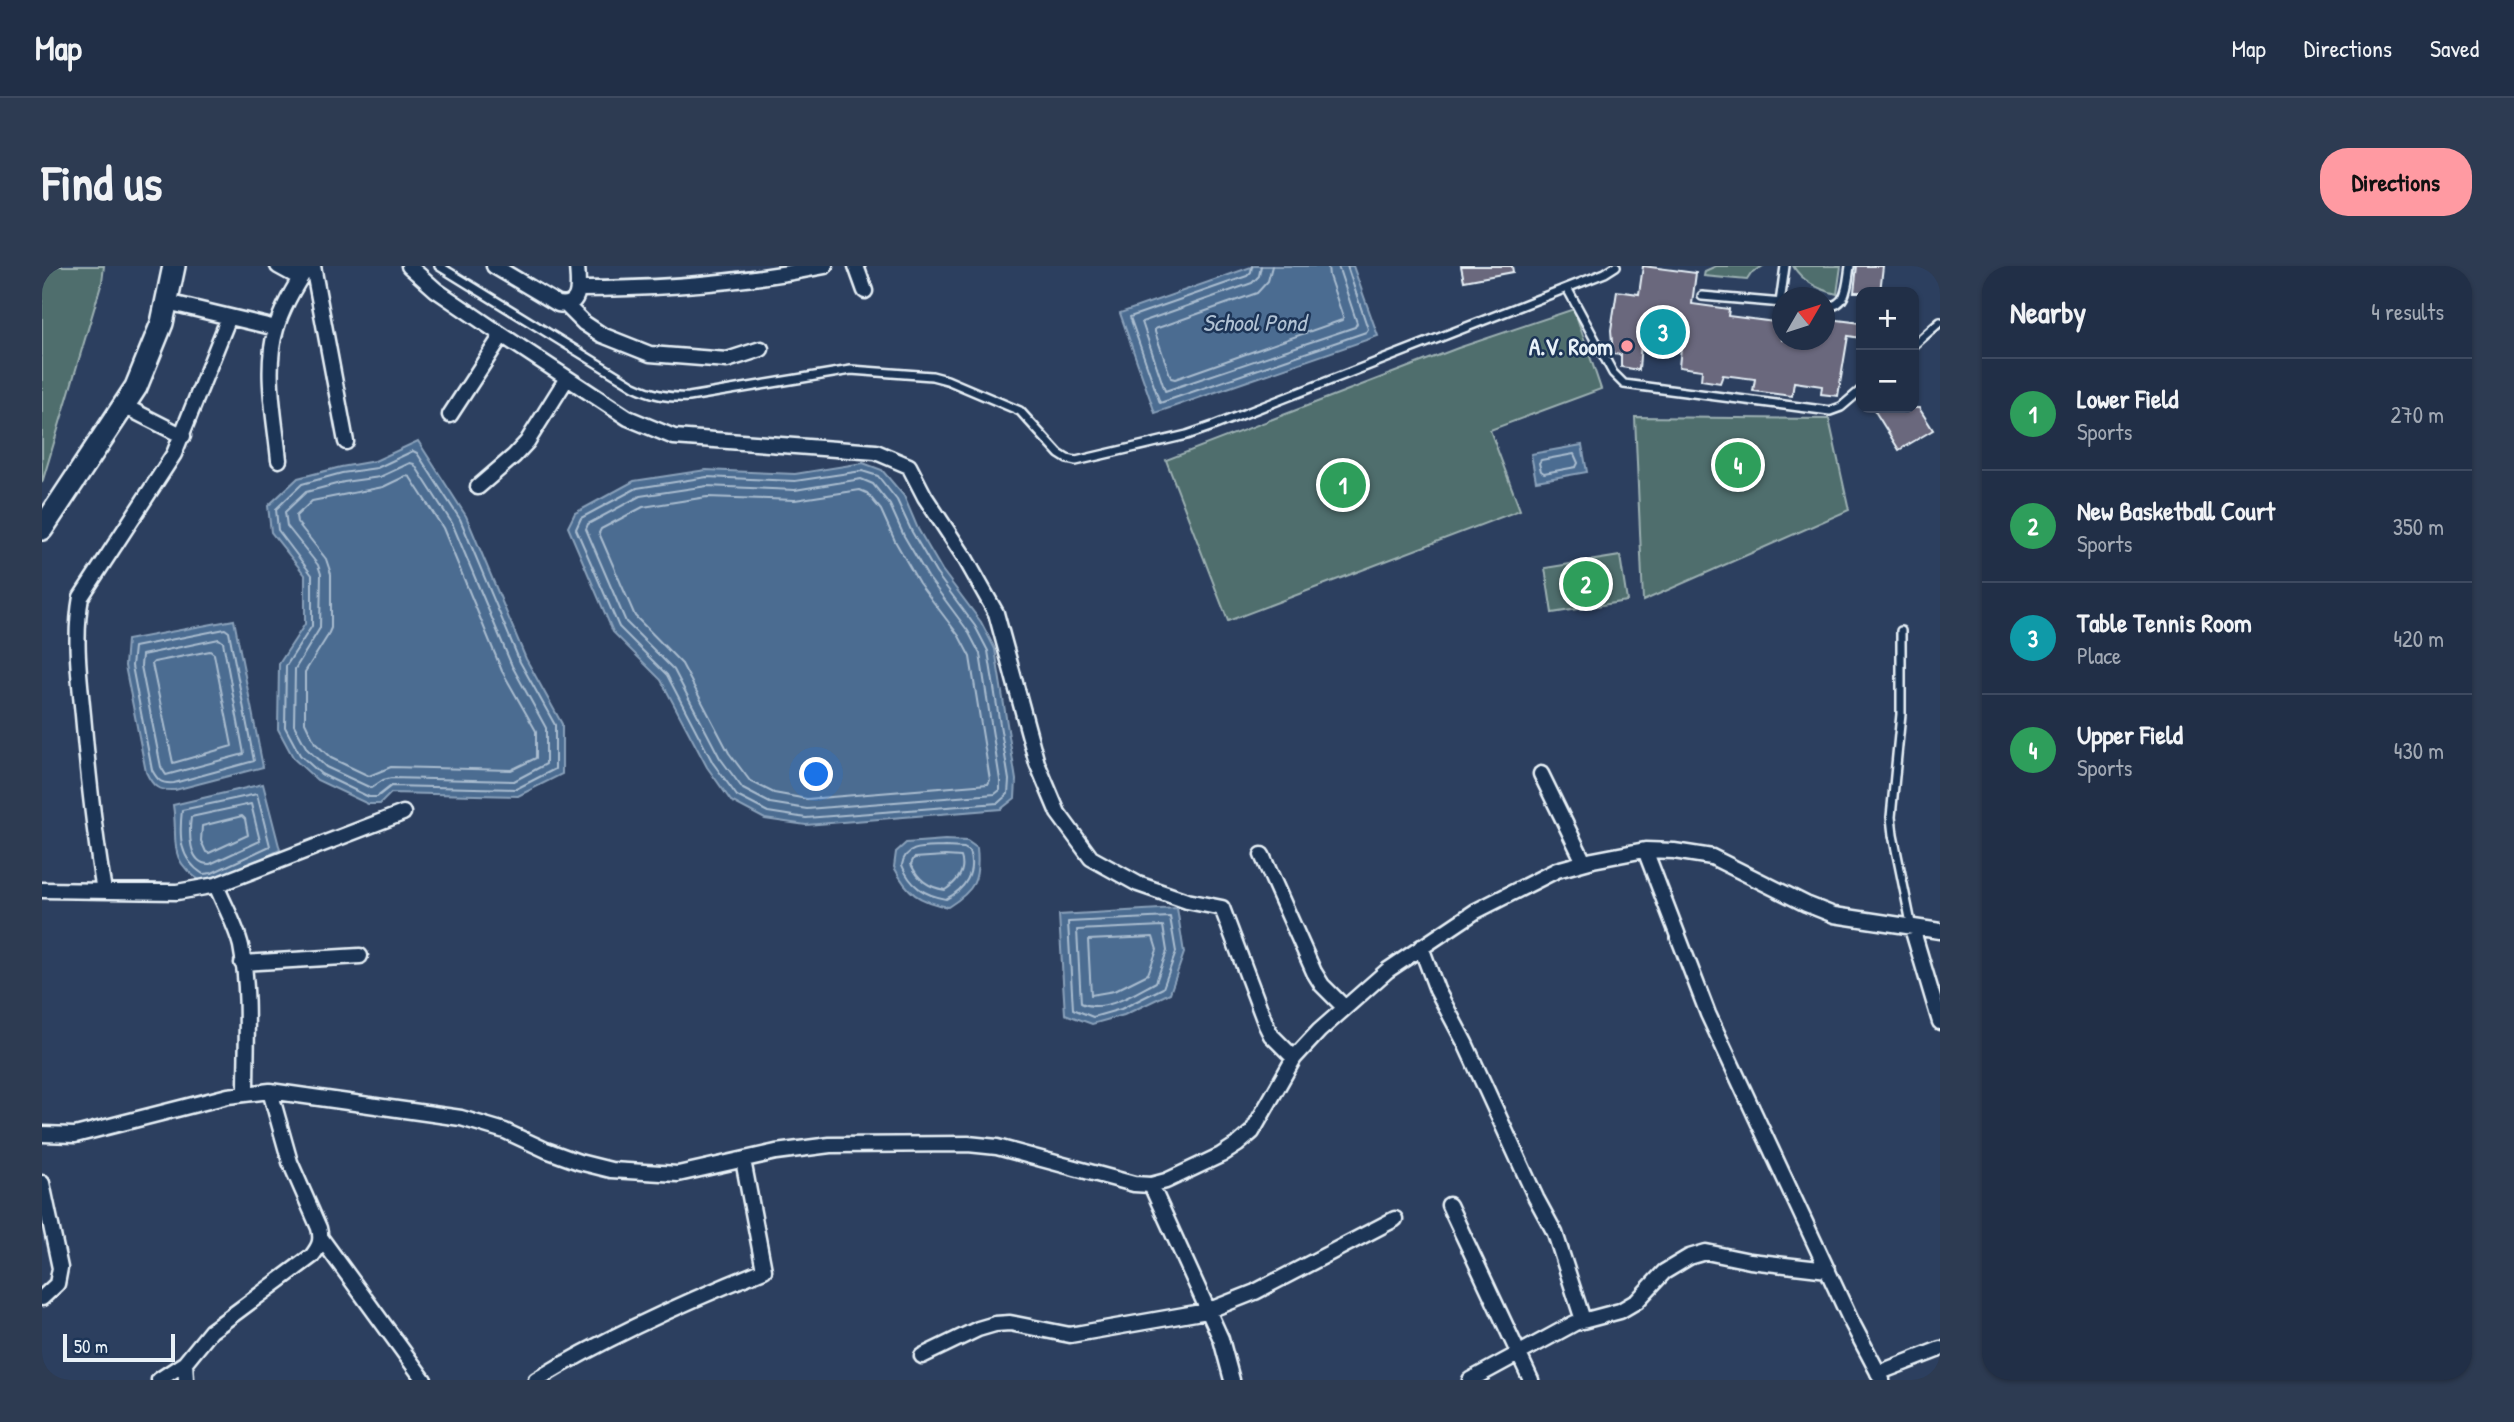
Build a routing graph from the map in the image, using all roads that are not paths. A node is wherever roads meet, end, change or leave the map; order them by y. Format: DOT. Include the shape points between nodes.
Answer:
graph roads {
  1 [pos="174,266"];
  2 [pos="278,266"];
  3 [pos="409,266"];
  4 [pos="439,266"];
  5 [pos="494,266"];
  6 [pos="577,266"];
  7 [pos="825,266"];
  8 [pos="856,266"];
  9 [pos="1616,266"];
  10 [pos="1785,266"];
  11 [pos="1850,266"];
  12 [pos="307,270"];
  13 [pos="1783,287"];
  14 [pos="1567,288"];
  15 [pos="578,289"];
  16 [pos="865,291"];
  17 [pos="1702,296"];
  18 [pos="166,302"];
  19 [pos="1772,302"];
  20 [pos="566,305"];
  21 [pos="1835,306"];
  22 [pos="229,317"];
  23 [pos="1940,322"];
  24 [pos="276,328"];
  25 [pos="502,335"];
  26 [pos="1919,341"];
  27 [pos="761,349"];
  28 [pos="567,378"];
  29 [pos="1856,394"];
  30 [pos="124,406"];
  31 [pos="450,415"];
  32 [pos="183,436"];
  33 [pos="346,442"];
  34 [pos="279,460"];
  35 [pos="478,487"];
  36 [pos="42,529"];
  37 [pos="1902,631"];
  38 [pos="1541,774"];
  39 [pos="402,813"];
  40 [pos="1645,850"];
  41 [pos="1262,855"];
  42 [pos="1584,862"];
  43 [pos="216,885"];
  44 [pos="42,890"];
  45 [pos="104,891"];
  46 [pos="1912,928"];
  47 [pos="1940,931"];
  48 [pos="1420,947"];
  49 [pos="360,956"];
  50 [pos="242,963"];
  51 [pos="1345,1008"];
  52 [pos="1940,1021"];
  53 [pos="1294,1058"];
  54 [pos="270,1091"];
  55 [pos="246,1092"];
  56 [pos="42,1134"];
  57 [pos="743,1160"];
  58 [pos="42,1183"];
  59 [pos="1151,1185"];
  60 [pos="1449,1205"];
  61 [pos="1395,1219"];
  62 [pos="321,1238"];
  63 [pos="1828,1270"];
  64 [pos="42,1298"];
  65 [pos="1207,1311"];
  66 [pos="1583,1320"];
  67 [pos="1940,1349"];
  68 [pos="1518,1353"];
  69 [pos="922,1356"];
  70 [pos="185,1363"];
  71 [pos="1880,1376"];
  72 [pos="159,1380"];
  73 [pos="186,1380"];
  74 [pos="424,1380"];
  75 [pos="536,1380"];
  76 [pos="1232,1380"];
  77 [pos="1469,1380"];
  78 [pos="1531,1380"];
  1 -- 18 [label="street"];
  2 -- 12 [label="street"];
  3 -- 25 [label="street"];
  4 -- 14 [label="lane" via="652,394 689,397 851,370 932,376 1020,411 1059,454 1076,461 1213,426"];
  5 -- 20 [label="street"];
  6 -- 15 [label="street"];
  7 -- 15 [label="street" via="731,282"];
  8 -- 16 [label="street"];
  9 -- 14 [label="lane"];
  10 -- 13 [label="lane"];
  11 -- 21 [label="lane" via="1846,293"];
  12 -- 24 [label="street"];
  12 -- 33 [label="street"];
  14 -- 29 [label="lane" via="1613,373 1625,384 1830,411"];
  15 -- 20 [label="street" via="573,302"];
  17 -- 19 [label="lane"];
  18 -- 22 [label="street"];
  18 -- 30 [label="street" via="148,358"];
  20 -- 27 [label="street" via="602,335 650,354 727,360"];
  22 -- 24 [label="street"];
  22 -- 32 [label="street"];
  23 -- 26 [label="lane"];
  24 -- 34 [label="street" via="270,369"];
  25 -- 28 [label="street"];
  25 -- 31 [label="street"];
  28 -- 35 [label="street" via="527,442"];
  28 -- 53 [label="street" via="636,422 674,437 876,452 909,466 996,613 1037,763 1058,813 1091,858 1138,884 1222,908 1266,1025"];
  30 -- 32 [label="street"];
  30 -- 36 [label="street"];
  32 -- 45 [label="street" via="81,597 77,653"];
  37 -- 46 [label="lane" via="1902,714 1891,817"];
  38 -- 42 [label="street"];
  39 -- 43 [label="street"];
  40 -- 42 [label="street"];
  40 -- 46 [label="street" via="1712,857 1825,911"];
  40 -- 63 [label="street" via="1708,1014"];
  41 -- 51 [label="street" via="1314,972"];
  42 -- 48 [label="street" via="1530,881"];
  43 -- 45 [label="street" via="177,892"];
  43 -- 50 [label="street" via="236,931"];
  44 -- 45 [label="street"];
  46 -- 47 [label="street"];
  46 -- 52 [label="street"];
  48 -- 51 [label="street"];
  48 -- 66 [label="street" via="1555,1233"];
  49 -- 50 [label="street"];
  50 -- 55 [label="street"];
  51 -- 53 [label="street"];
  53 -- 59 [label="street" via="1252,1132 1222,1155"];
  54 -- 55 [label="street"];
  54 -- 57 [label="street" via="461,1118 611,1170 678,1174"];
  54 -- 62 [label="street" via="290,1162"];
  55 -- 56 [label="street" via="99,1131"];
  57 -- 59 [label="street" via="830,1145 968,1144"];
  57 -- 75 [label="street" via="764,1270 696,1297"];
  58 -- 64 [label="street" via="60,1268 57,1284"];
  59 -- 65 [label="street"];
  60 -- 68 [label="street"];
  61 -- 65 [label="street" via="1255,1292"];
  62 -- 70 [label="street" via="312,1256 211,1331"];
  62 -- 74 [label="street"];
  63 -- 66 [label="street" via="1706,1252 1676,1263 1620,1311"];
  63 -- 71 [label="street"];
  65 -- 69 [label="street" via="1070,1335 995,1324"];
  65 -- 76 [label="street" via="1221,1339"];
  66 -- 68 [label="street"];
  67 -- 71 [label="street"];
  68 -- 77 [label="street"];
  68 -- 78 [label="street"];
  70 -- 72 [label="street"];
  70 -- 73 [label="street"];
}
